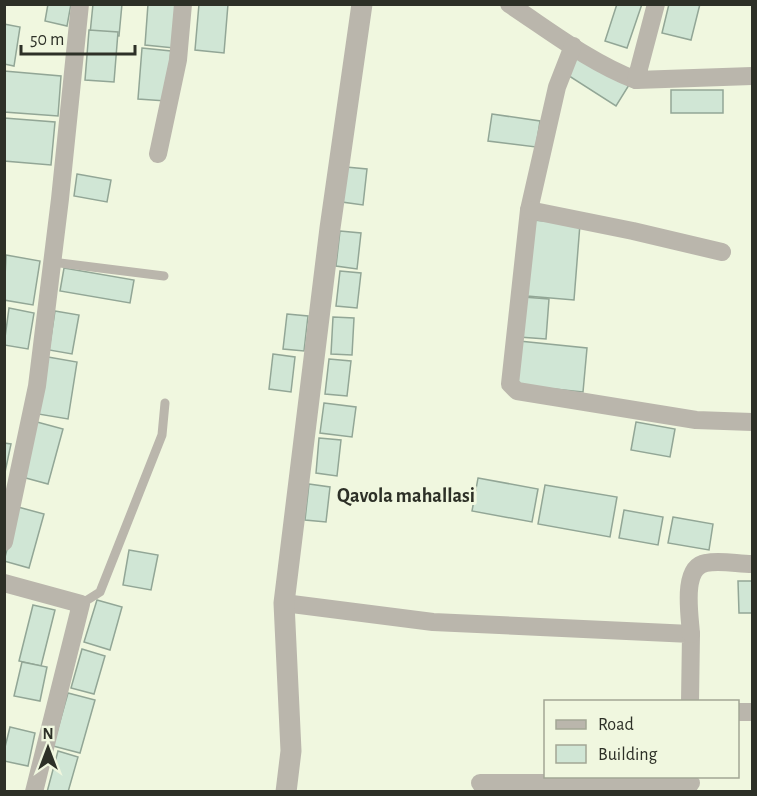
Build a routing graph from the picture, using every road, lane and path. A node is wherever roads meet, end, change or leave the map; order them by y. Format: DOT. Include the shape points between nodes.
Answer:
graph roads {
  1 [pos="80,4"];
  2 [pos="183,4"];
  3 [pos="362,4"];
  4 [pos="509,4"];
  5 [pos="656,4"];
  6 [pos="573,46"];
  7 [pos="753,76"];
  8 [pos="636,80"];
  9 [pos="158,154"];
  10 [pos="529,210"];
  11 [pos="722,252"];
  12 [pos="52,262"];
  13 [pos="164,276"];
  14 [pos="165,403"];
  15 [pos="753,422"];
  16 [pos="4,542"];
  17 [pos="753,564"];
  18 [pos="4,583"];
  19 [pos="284,603"];
  20 [pos="81,604"];
  21 [pos="691,634"];
  22 [pos="690,700"];
  23 [pos="480,783"];
  24 [pos="691,784"];
  25 [pos="34,792"];
  26 [pos="286,792"];
  1 -- 12 [label="street"];
  2 -- 9 [label="street" via="178,60"];
  3 -- 19 [label="street"];
  4 -- 6 [label="street"];
  5 -- 8 [label="street"];
  6 -- 8 [label="street"];
  6 -- 10 [label="street" via="556,87"];
  7 -- 8 [label="street"];
  10 -- 11 [label="street"];
  10 -- 15 [label="street" via="510,375 510,384 517,391 696,420"];
  12 -- 13 [label="lane"];
  12 -- 16 [label="street" via="37,386"];
  14 -- 20 [label="lane" via="162,435 100,592"];
  17 -- 21 [label="street" via="704,563 692,572 688,585"];
  18 -- 20 [label="street"];
  19 -- 21 [label="street" via="433,622"];
  19 -- 26 [label="street" via="291,751"];
  20 -- 25 [label="street"];
  21 -- 22 [label="street"];
  23 -- 24 [label="street"];
}
